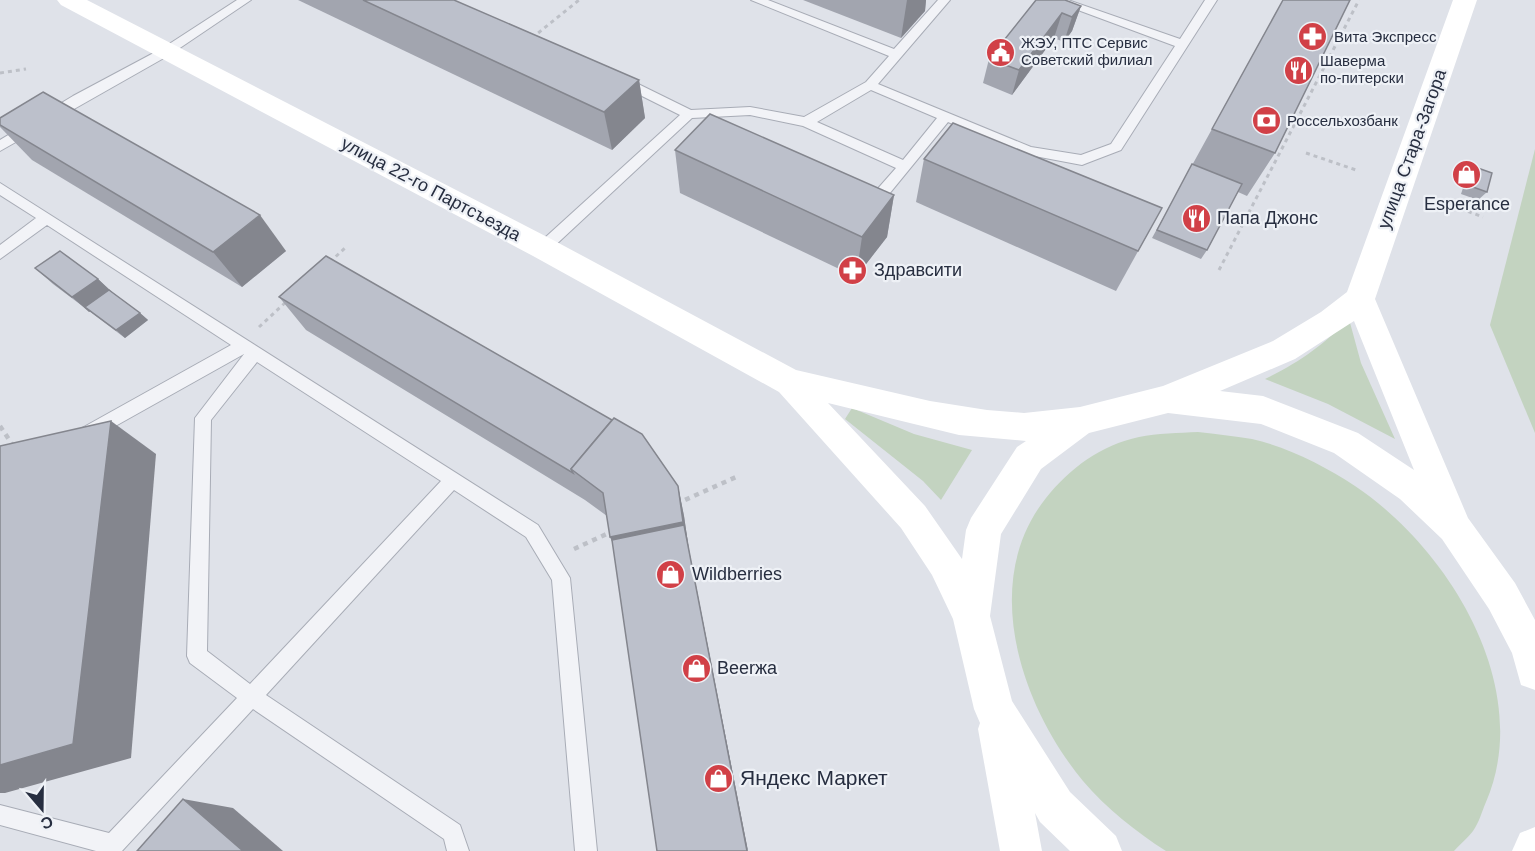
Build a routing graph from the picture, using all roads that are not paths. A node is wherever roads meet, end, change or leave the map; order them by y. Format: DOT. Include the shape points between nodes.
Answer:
graph roads {
  1 [pos="69,0"];
  2 [pos="245,0"];
  3 [pos="757,0"];
  4 [pos="944,0"];
  5 [pos="1057,0"];
  6 [pos="1211,0"];
  7 [pos="1465,0"];
  8 [pos="1183,44"];
  9 [pos="167,51"];
  10 [pos="898,55"];
  11 [pos="610,76"];
  12 [pos="870,85"];
  13 [pos="689,114"];
  14 [pos="945,117"];
  15 [pos="806,122"];
  16 [pos="0,146"];
  17 [pos="905,166"];
  18 [pos="0,188"];
  19 [pos="866,212"];
  20 [pos="47,218"];
  21 [pos="543,248"];
  22 [pos="0,253"];
  23 [pos="1360,299"];
  24 [pos="247,347"];
  25 [pos="790,382"];
  26 [pos="1168,399"];
  27 [pos="1080,421"];
  28 [pos="69,444"];
  29 [pos="453,480"];
  30 [pos="1454,527"];
  31 [pos="971,616"];
  32 [pos="1533,659"];
  33 [pos="251,696"];
  34 [pos="994,709"];
  35 [pos="0,815"];
  36 [pos="112,848"];
  37 [pos="458,851"];
  38 [pos="586,851"];
  39 [pos="1021,851"];
  40 [pos="1101,851"];
  1 -- 9 [label="main road, улица 22-го Партсъезда"];
  2 -- 9 [label="lane"];
  3 -- 10 [label="lane"];
  4 -- 10 [label="lane"];
  5 -- 8 [label="lane"];
  6 -- 8 [label="lane"];
  7 -- 23 [label="main road, улица Стара-Загора"];
  8 -- 14 [label="lane" via="1116,147 1082,160 1029,151"];
  9 -- 16 [label="lane"];
  9 -- 21 [label="main road, улица 22-го Партсъезда"];
  10 -- 12 [label="lane"];
  11 -- 13 [label="lane"];
  12 -- 14 [label="lane"];
  12 -- 15 [label="lane"];
  13 -- 15 [label="lane" via="750,111"];
  13 -- 21 [label="lane"];
  14 -- 17 [label="lane"];
  15 -- 17 [label="lane"];
  17 -- 19 [label="lane"];
  18 -- 20 [label="lane"];
  20 -- 22 [label="lane"];
  20 -- 24 [label="lane"];
  21 -- 25 [label="main road, улица 22-го Партсъезда"];
  23 -- 26 [label="main road" via="1284,350"];
  23 -- 30 [label="main road"];
  24 -- 28 [label="lane"];
  24 -- 29 [label="lane"];
  24 -- 33 [label="lane" via="203,418 197,656"];
  25 -- 27 [label="main road, улица 22-го Партсъезда" via="964,422 1018,427"];
  25 -- 31 [label="main road, улица 22-го Партсъезда" via="913,517 945,563"];
  26 -- 27 [label="main road"];
  26 -- 30 [label="main road" via="1263,410 1346,443 1412,488"];
  27 -- 31 [label="main road" via="1029,458 984,530"];
  29 -- 33 [label="lane"];
  29 -- 38 [label="lane" via="532,531 561,578"];
  30 -- 32 [label="main road" via="1502,596"];
  31 -- 34 [label="main road"];
  33 -- 36 [label="lane"];
  33 -- 37 [label="lane" via="453,832"];
  34 -- 39 [label="main road"];
  34 -- 40 [label="main road" via="1055,807"];
  35 -- 36 [label="lane"];
}
